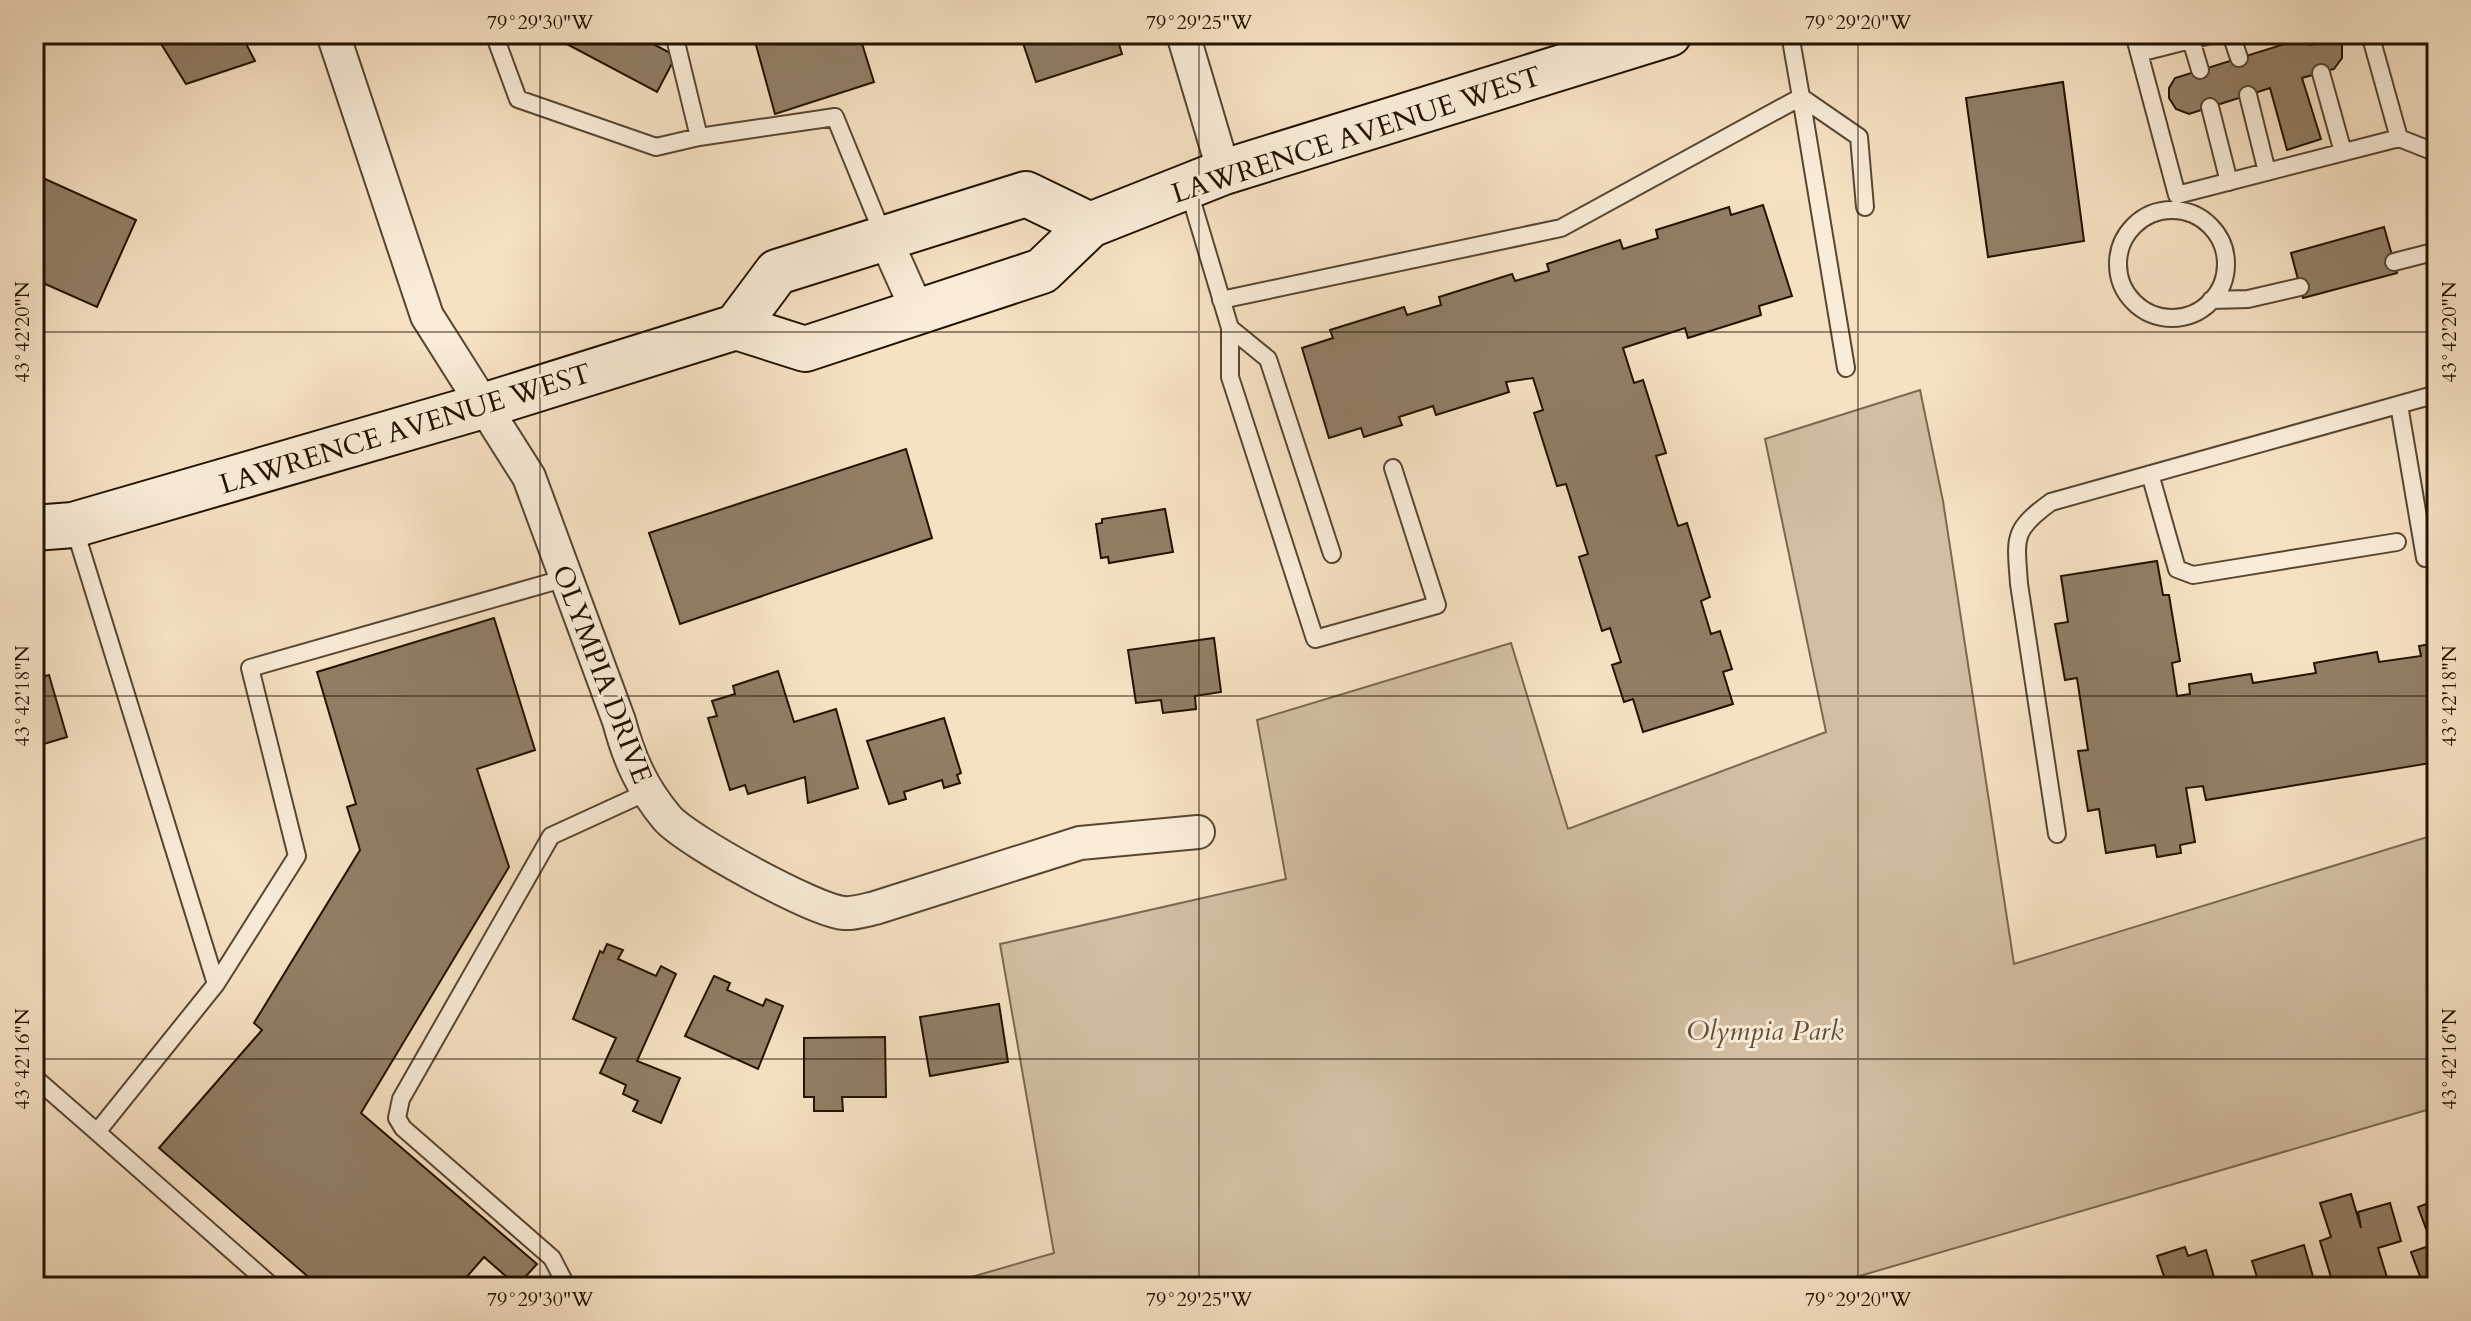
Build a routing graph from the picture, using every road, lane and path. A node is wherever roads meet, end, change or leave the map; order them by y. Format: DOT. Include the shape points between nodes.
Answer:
graph roads {
  1 [pos="333,34"];
  2 [pos="494,34"];
  3 [pos="674,34"];
  4 [pos="1183,34"];
  5 [pos="1669,34"];
  6 [pos="1790,34"];
  7 [pos="2134,34"];
  8 [pos="2214,34"];
  9 [pos="2231,34"];
  10 [pos="2370,34"];
  11 [pos="2191,40"];
  12 [pos="2139,53"];
  13 [pos="2239,58"];
  14 [pos="2200,70"];
  15 [pos="2321,73"];
  16 [pos="2248,95"];
  17 [pos="1801,97"];
  18 [pos="2210,107"];
  19 [pos="699,137"];
  20 [pos="2399,138"];
  21 [pos="2343,152"];
  22 [pos="2437,153"];
  23 [pos="2267,172"];
  24 [pos="1206,179"];
  25 [pos="2229,182"];
  26 [pos="2176,203"];
  27 [pos="1865,207"];
  28 [pos="1090,225"];
  29 [pos="885,238"];
  30 [pos="2437,251"];
  31 [pos="2394,262"];
  32 [pos="2300,287"];
  33 [pos="1221,300"];
  34 [pos="2211,300"];
  35 [pos="918,312"];
  36 [pos="736,327"];
  37 [pos="1230,328"];
  38 [pos="1846,368"];
  39 [pos="2437,394"];
  40 [pos="2399,405"];
  41 [pos="483,406"];
  42 [pos="1393,468"];
  43 [pos="2150,474"];
  44 [pos="54,527"];
  45 [pos="2397,542"];
  46 [pos="34,548"];
  47 [pos="1332,554"];
  48 [pos="2425,558"];
  49 [pos="566,578"];
  50 [pos="647,792"];
  51 [pos="1198,832"];
  52 [pos="2057,834"];
  53 [pos="216,984"];
  54 [pos="34,1077"];
  55 [pos="97,1132"];
  56 [pos="273,1287"];
  57 [pos="567,1287"];
  1 -- 41 [label="street, OLYMPIA DRIVE" via="427,316"];
  2 -- 19 [label="lane" via="518,99 656,147"];
  3 -- 19 [label="lane"];
  4 -- 24 [label="street"];
  5 -- 24 [label="main road, LAWRENCE AVENUE WEST"];
  6 -- 17 [label="lane"];
  7 -- 12 [label="lane"];
  8 -- 11 [label="lane"];
  9 -- 13 [label="lane"];
  10 -- 20 [label="lane"];
  11 -- 12 [label="lane"];
  11 -- 14 [label="lane"];
  12 -- 26 [label="lane"];
  15 -- 21 [label="lane"];
  16 -- 23 [label="lane"];
  17 -- 27 [label="lane" via="1859,137"];
  17 -- 33 [label="lane" via="1561,228"];
  17 -- 38 [label="lane"];
  18 -- 25 [label="lane"];
  19 -- 29 [label="lane" via="835,117"];
  20 -- 21 [label="lane"];
  20 -- 22 [label="lane"];
  21 -- 23 [label="lane"];
  23 -- 25 [label="lane"];
  24 -- 28 [label="main road, LAWRENCE AVENUE WEST"];
  24 -- 33 [label="lane"];
  25 -- 26 [label="lane"];
  26 -- 34 [label="lane" via="2201,218 2223,248 2222,285"];
  26 -- 34 [label="lane" via="2151,214 2126,235 2119,251 2122,284 2143,309 2160,317 2197,312"];
  28 -- 29 [label="main road" via="1026,194"];
  28 -- 35 [label="main road, LAWRENCE AVENUE WEST" via="1042,271"];
  29 -- 35 [label="street"];
  29 -- 36 [label="main road" via="777,272"];
  30 -- 31 [label="lane"];
  32 -- 34 [label="lane" via="2248,299"];
  33 -- 37 [label="lane"];
  35 -- 36 [label="main road, LAWRENCE AVENUE WEST" via="805,349"];
  36 -- 41 [label="main road, LAWRENCE AVENUE WEST"];
  37 -- 42 [label="lane" via="1230,377 1315,639 1437,605"];
  37 -- 47 [label="lane" via="1268,359"];
  39 -- 40 [label="lane"];
  40 -- 43 [label="lane"];
  40 -- 48 [label="lane"];
  41 -- 44 [label="main road, LAWRENCE AVENUE WEST"];
  41 -- 49 [label="street, OLYMPIA DRIVE" via="529,477"];
  43 -- 45 [label="lane" via="2170,555 2177,569 2193,575"];
  43 -- 52 [label="lane" via="2051,502 2023,522 2016,544"];
  44 -- 46 [label="main road, LAWRENCE AVENUE WEST"];
  44 -- 53 [label="lane"];
  49 -- 50 [label="street, OLYMPIA DRIVE" via="630,762"];
  49 -- 53 [label="lane" via="250,668 297,856"];
  50 -- 51 [label="street, OLYMPIA DRIVE" via="670,822 734,864 845,913 1080,843"];
  50 -- 57 [label="lane" via="551,836 401,1099 397,1118 552,1258"];
  53 -- 55 [label="lane"];
  54 -- 55 [label="lane"];
  55 -- 56 [label="lane"];
}
